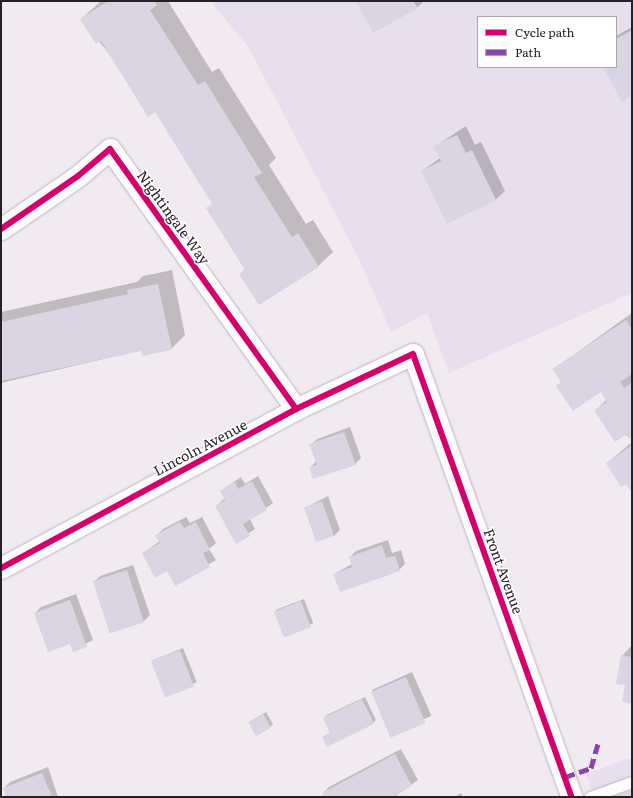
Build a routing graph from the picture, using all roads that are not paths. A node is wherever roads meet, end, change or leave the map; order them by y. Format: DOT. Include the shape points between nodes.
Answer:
graph roads {
  1 [pos="1,229"];
  2 [pos="413,354"];
  3 [pos="296,409"];
  4 [pos="1,568"];
  5 [pos="632,782"];
  6 [pos="572,797"];
  7 [pos="590,797"];
  1 -- 3 [label="street, Nightingale Way" via="78,176 110,149"];
  2 -- 3 [label="street, Lincoln Avenue"];
  2 -- 6 [label="street, Front Avenue"];
  3 -- 4 [label="street, Lincoln Avenue"];
  5 -- 7 [label="lane"];
}
